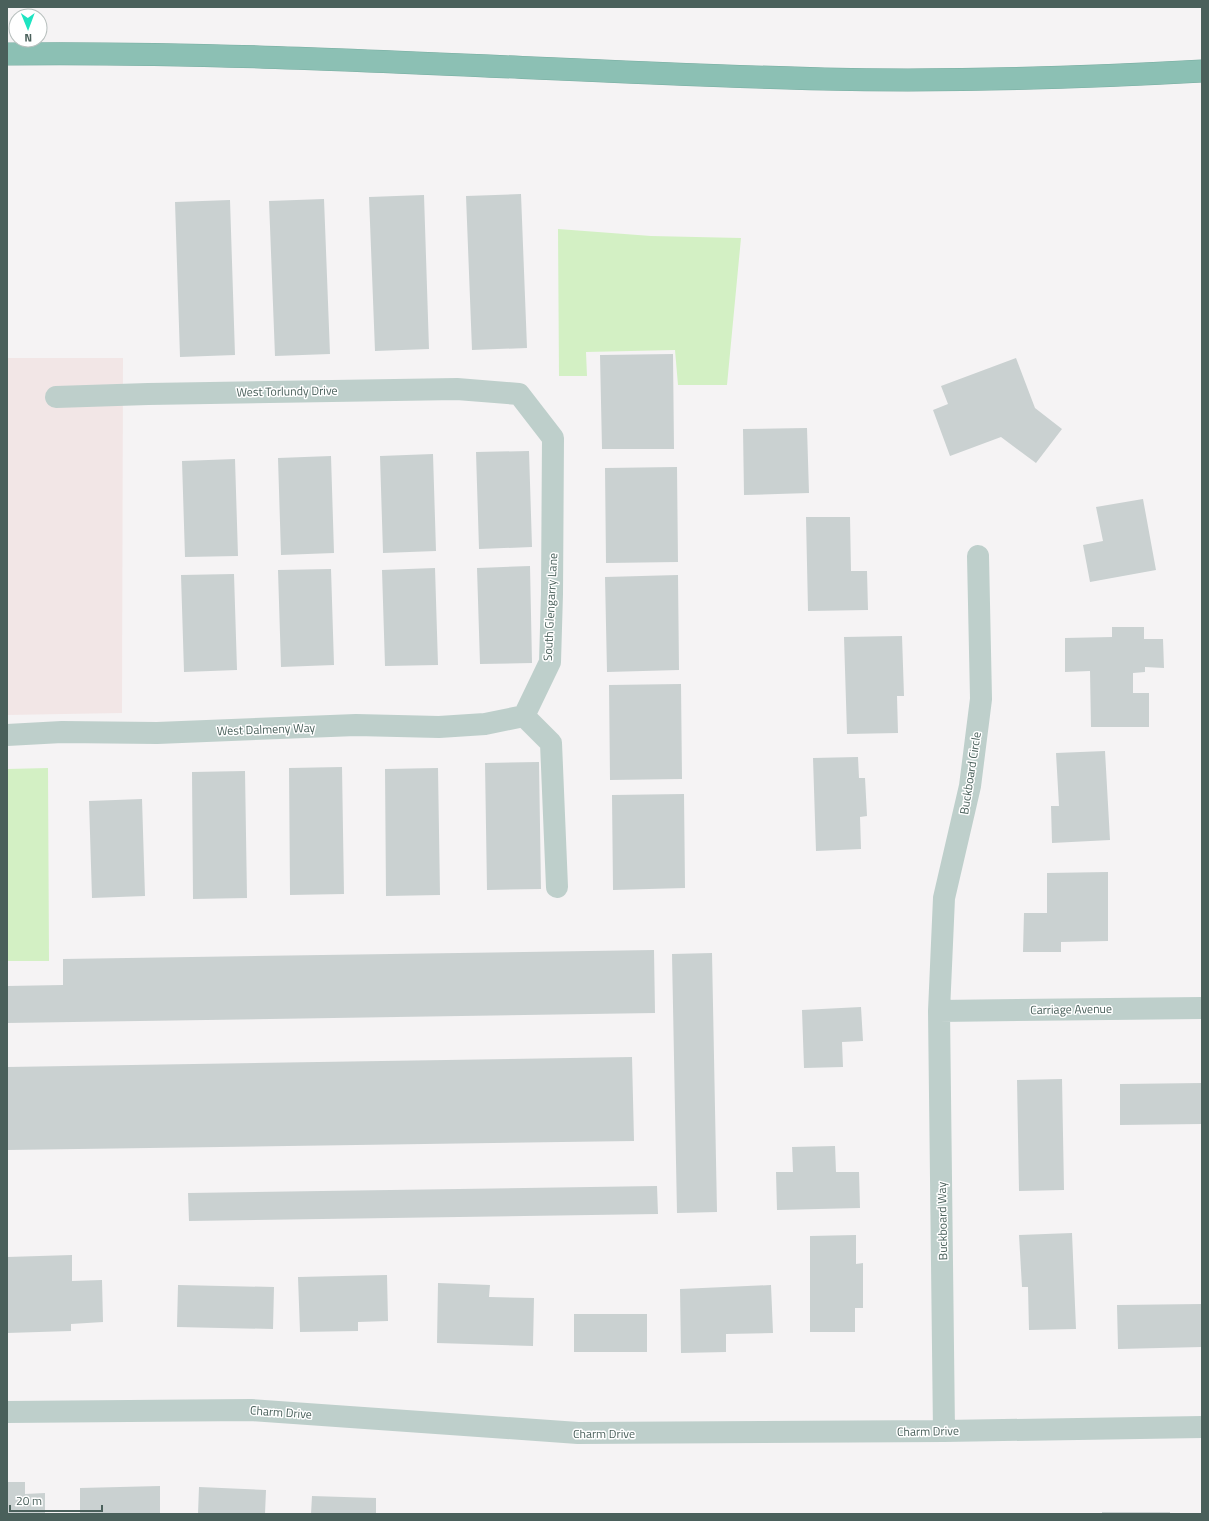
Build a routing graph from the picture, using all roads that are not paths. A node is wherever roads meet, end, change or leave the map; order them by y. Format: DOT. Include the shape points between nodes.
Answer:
graph roads {
  1 [pos="7,54"];
  2 [pos="1202,71"];
  3 [pos="519,394"];
  4 [pos="56,397"];
  5 [pos="978,556"];
  6 [pos="524,716"];
  7 [pos="7,735"];
  8 [pos="557,887"];
  9 [pos="1202,1008"];
  10 [pos="940,1011"];
  11 [pos="7,1412"];
  12 [pos="1202,1427"];
  13 [pos="944,1431"];
  1 -- 2 [label="highway" via="175,54 307,58 825,79 1067,77"];
  3 -- 4 [label="street, West Torlundy Drive" via="458,389"];
  3 -- 6 [label="street, South Glengarry Lane" via="553,438 550,662"];
  5 -- 10 [label="street, Buckboard Circle" via="981,699 970,786 944,898"];
  6 -- 7 [label="street, West Dalmeny Way" via="485,724 439,727 356,725 157,733 62,732"];
  6 -- 8 [label="street" via="551,743"];
  9 -- 10 [label="street, Carriage Avenue"];
  10 -- 13 [label="street, Buckboard Way"];
  11 -- 13 [label="street, Charm Drive" via="251,1410 578,1434"];
  12 -- 13 [label="street, Charm Drive"];
}
